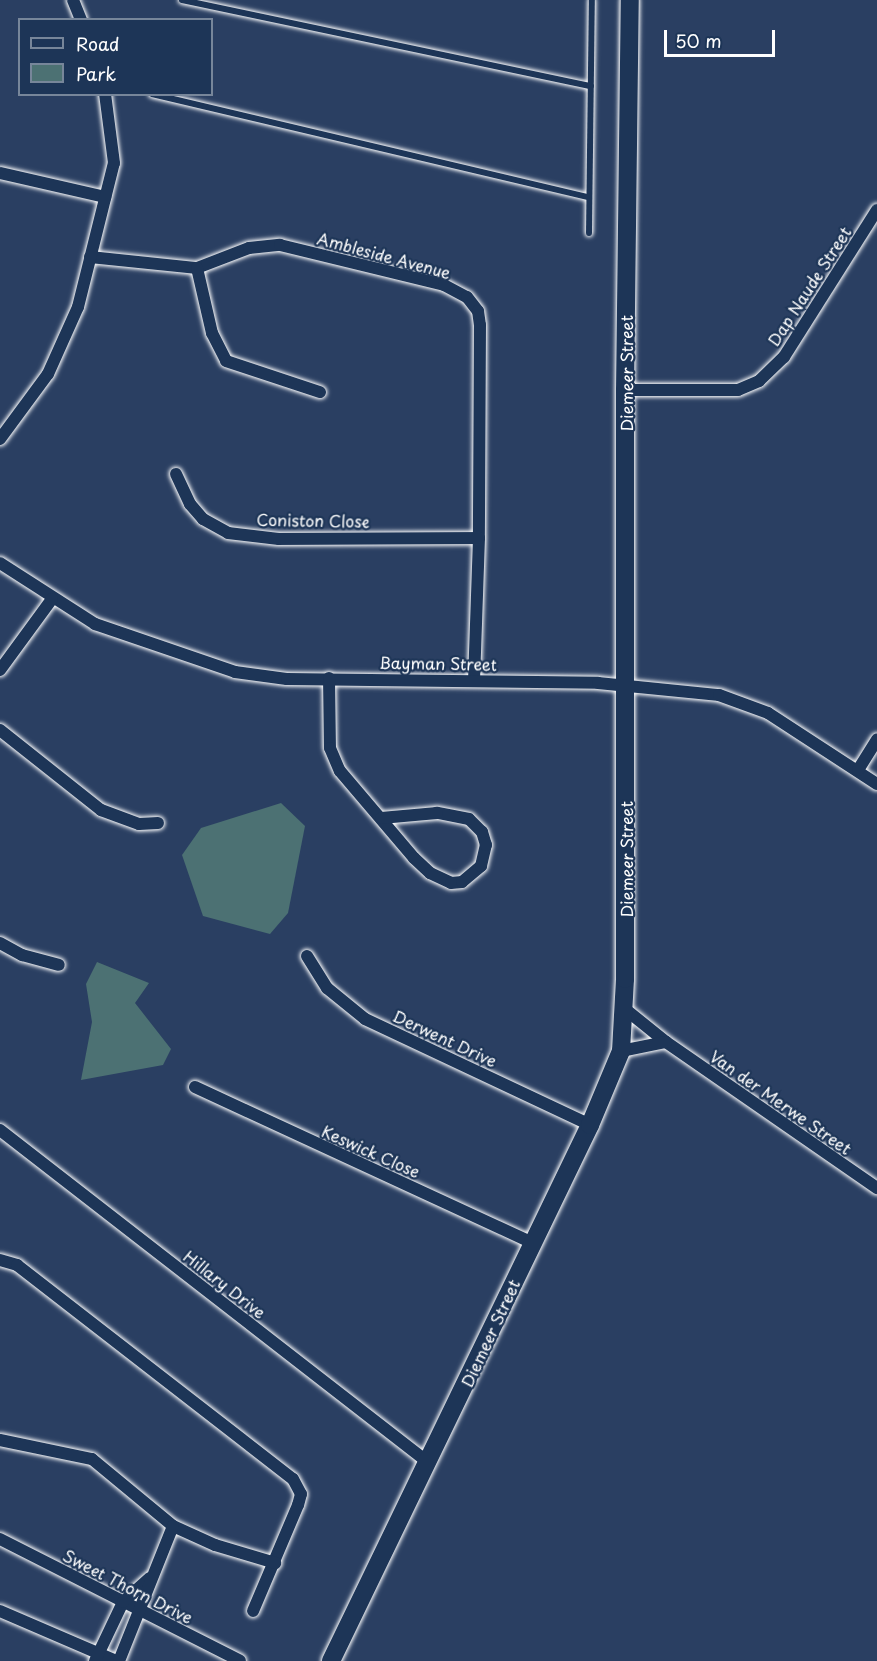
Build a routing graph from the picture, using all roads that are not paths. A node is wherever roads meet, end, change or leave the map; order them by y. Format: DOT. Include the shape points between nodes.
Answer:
graph roads {
  1 [pos="73,0"];
  2 [pos="182,0"];
  3 [pos="592,0"];
  4 [pos="630,0"];
  5 [pos="80,18"];
  6 [pos="591,86"];
  7 [pos="105,96"];
  8 [pos="160,96"];
  9 [pos="0,173"];
  10 [pos="588,197"];
  11 [pos="105,198"];
  12 [pos="877,210"];
  13 [pos="589,233"];
  14 [pos="90,257"];
  15 [pos="197,268"];
  16 [pos="625,390"];
  17 [pos="320,392"];
  18 [pos="0,439"];
  19 [pos="176,474"];
  20 [pos="479,538"];
  21 [pos="0,563"];
  22 [pos="52,599"];
  23 [pos="0,670"];
  24 [pos="328,678"];
  25 [pos="474,680"];
  26 [pos="626,685"];
  27 [pos="0,730"];
  28 [pos="877,739"];
  29 [pos="858,770"];
  30 [pos="877,784"];
  31 [pos="381,818"];
  32 [pos="158,824"];
  33 [pos="0,942"];
  34 [pos="307,956"];
  35 [pos="59,965"];
  36 [pos="625,1009"];
  37 [pos="666,1042"];
  38 [pos="621,1050"];
  39 [pos="195,1087"];
  40 [pos="590,1125"];
  41 [pos="0,1130"];
  42 [pos="877,1188"];
  43 [pos="533,1243"];
  44 [pos="0,1260"];
  45 [pos="0,1440"];
  46 [pos="429,1463"];
  47 [pos="173,1526"];
  48 [pos="0,1539"];
  49 [pos="274,1563"];
  50 [pos="150,1578"];
  51 [pos="123,1602"];
  52 [pos="0,1611"];
  53 [pos="141,1611"];
  54 [pos="253,1611"];
  55 [pos="97,1657"];
  56 [pos="334,1658"];
  57 [pos="117,1661"];
  58 [pos="240,1661"];
  1 -- 5 [label="street"];
  2 -- 6 [label="lane"];
  3 -- 6 [label="lane"];
  4 -- 16 [label="street, Diemeer Street"];
  6 -- 10 [label="lane"];
  7 -- 11 [label="street" via="114,163"];
  8 -- 10 [label="lane"];
  9 -- 11 [label="street"];
  10 -- 13 [label="lane"];
  11 -- 14 [label="street"];
  12 -- 16 [label="street, Dap Naude Street" via="784,357 759,381 738,390"];
  14 -- 15 [label="street, Ambleside Avenue"];
  14 -- 18 [label="street" via="78,307 63,345 48,374"];
  15 -- 17 [label="street" via="212,333 226,361"];
  15 -- 20 [label="street, Ambleside Avenue" via="249,248 280,245 444,285 467,297 479,319"];
  16 -- 26 [label="street, Diemeer Street"];
  19 -- 20 [label="street, Coniston Close" via="190,504 203,519 228,533 279,538"];
  20 -- 25 [label="street, Ambleside Avenue"];
  21 -- 22 [label="street, Bayman Street"];
  22 -- 23 [label="street"];
  22 -- 24 [label="street, Bayman Street" via="94,624 235,672 257,677"];
  24 -- 25 [label="street, Bayman Street"];
  24 -- 31 [label="street" via="330,748 340,771"];
  25 -- 26 [label="street, Bayman Street"];
  26 -- 29 [label="street, Bayman Street" via="719,695 754,706"];
  26 -- 36 [label="street, Diemeer Street"];
  27 -- 32 [label="street" via="101,810 139,824"];
  28 -- 29 [label="street"];
  29 -- 30 [label="street, Bayman Street"];
  31 -- 31 [label="street" via="414,858 439,879 462,882 481,866 486,845 482,832 469,819 437,813"];
  33 -- 35 [label="street" via="22,955"];
  34 -- 40 [label="street, Derwent Drive" via="327,988 365,1019"];
  36 -- 37 [label="street, Van der Merwe Street"];
  36 -- 38 [label="street, Diemeer Street"];
  37 -- 38 [label="street"];
  37 -- 42 [label="street, Van der Merwe Street"];
  38 -- 40 [label="street, Diemeer Street"];
  39 -- 43 [label="street, Keswick Close"];
  40 -- 43 [label="street, Diemeer Street"];
  41 -- 46 [label="street, Hillary Drive"];
  43 -- 46 [label="street, Diemeer Street"];
  44 -- 49 [label="street" via="17,1265 293,1479 301,1494"];
  45 -- 47 [label="street" via="92,1459"];
  46 -- 56 [label="street, Diemeer Street"];
  47 -- 49 [label="street" via="215,1545"];
  47 -- 50 [label="street"];
  48 -- 51 [label="street, Sweet Thorn Drive"];
  49 -- 54 [label="street"];
  50 -- 51 [label="street"];
  50 -- 53 [label="street"];
  51 -- 53 [label="street, Sweet Thorn Drive"];
  51 -- 55 [label="street"];
  52 -- 55 [label="street"];
  53 -- 57 [label="street"];
  53 -- 58 [label="street, Sweet Thorn Drive"];
  55 -- 57 [label="street"];
}
